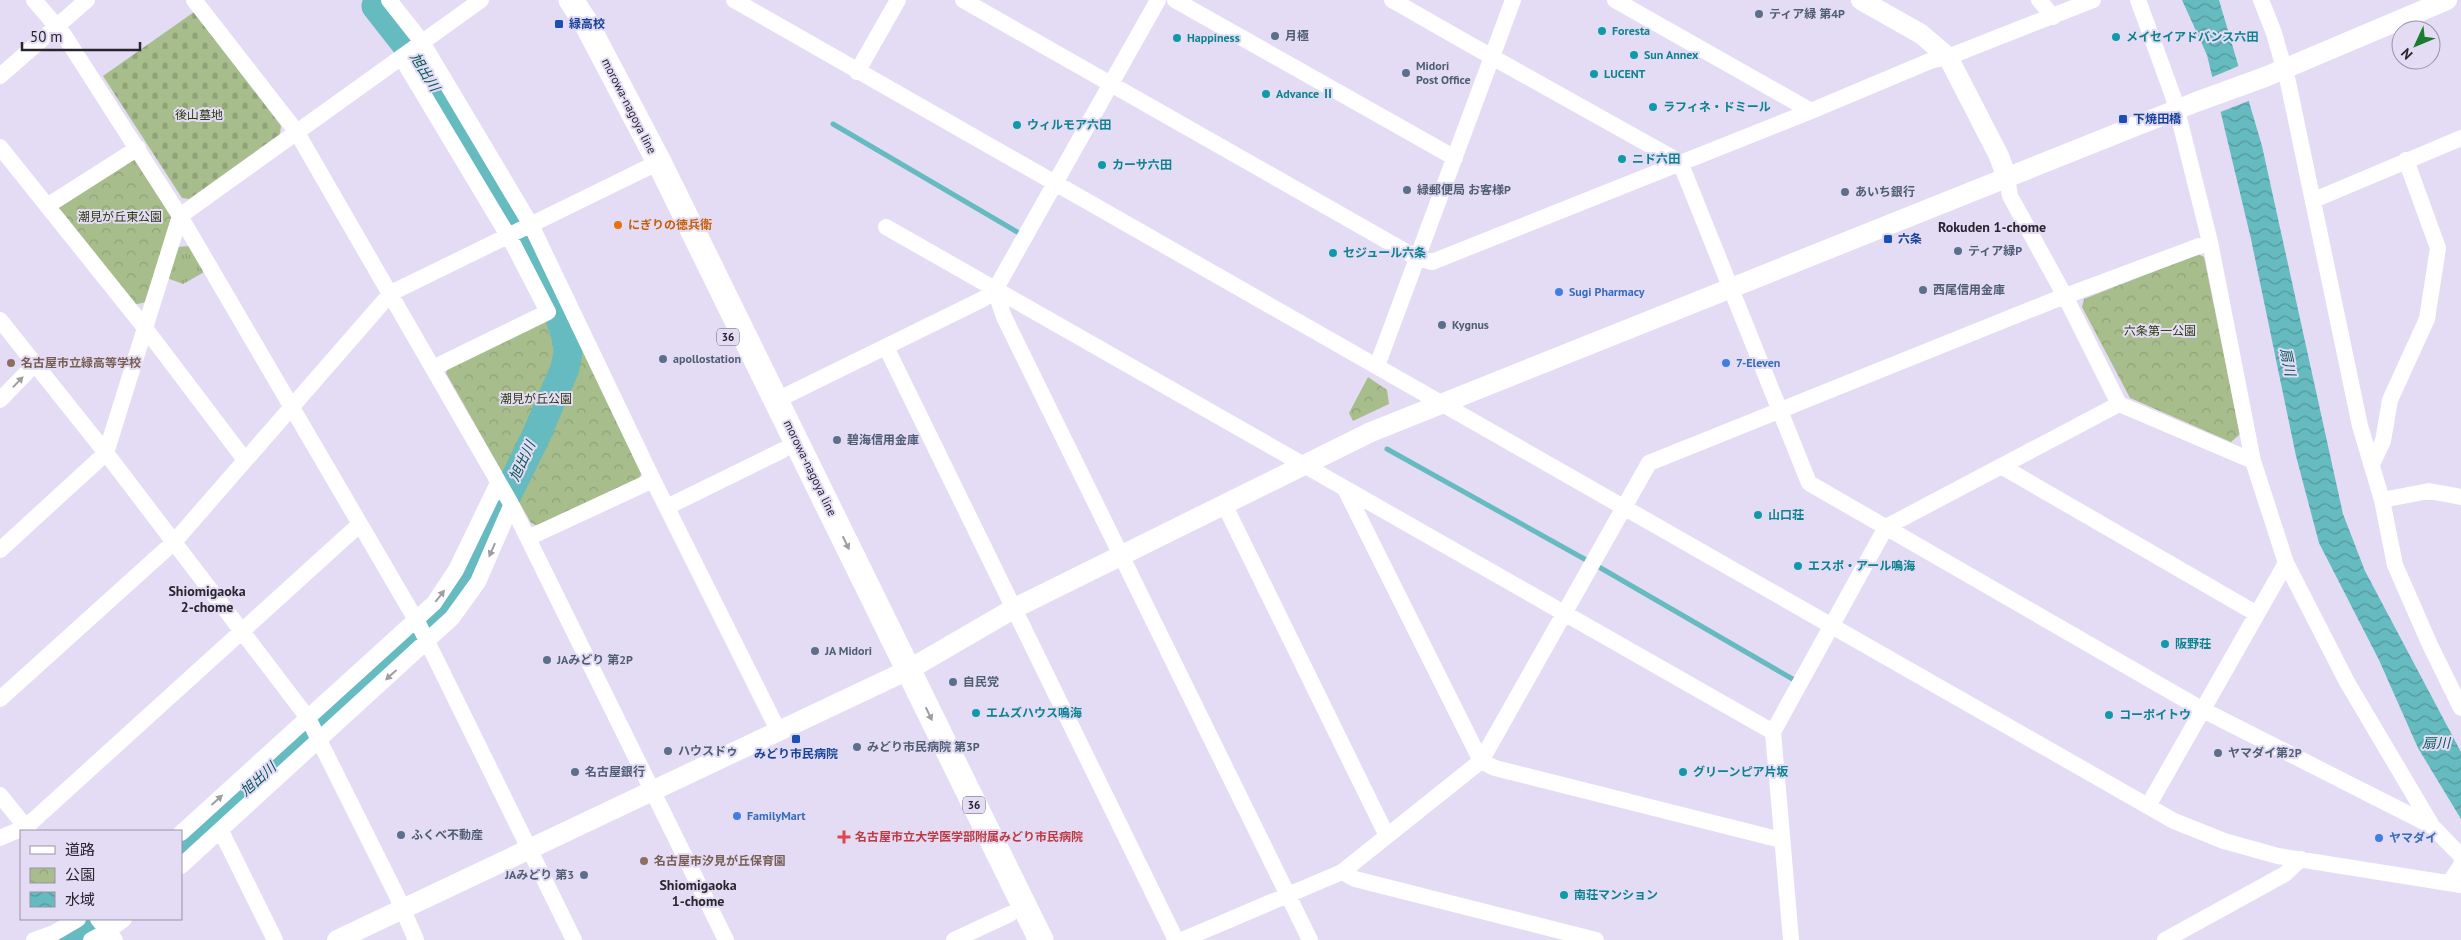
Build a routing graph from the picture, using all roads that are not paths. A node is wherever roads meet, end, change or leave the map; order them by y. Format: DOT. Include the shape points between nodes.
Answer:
graph roads {
  1 [pos="34,0"];
  2 [pos="87,0"];
  3 [pos="194,0"];
  4 [pos="389,0"];
  5 [pos="482,0"];
  6 [pos="556,0"];
  7 [pos="572,0"];
  8 [pos="734,0"];
  9 [pos="898,0"];
  10 [pos="963,0"];
  11 [pos="1158,0"];
  12 [pos="1175,0"];
  13 [pos="1392,0"];
  14 [pos="1513,0"];
  15 [pos="1615,0"];
  16 [pos="1861,0"];
  17 [pos="2039,0"];
  18 [pos="2094,0"];
  19 [pos="2138,0"];
  20 [pos="2261,0"];
  21 [pos="2448,0"];
  22 [pos="2053,17"];
  23 [pos="57,26"];
  24 [pos="411,50"];
  25 [pos="1492,57"];
  26 [pos="1948,57"];
  27 [pos="2283,68"];
  28 [pos="857,72"];
  29 [pos="0,76"];
  30 [pos="1110,83"];
  31 [pos="1811,111"];
  32 [pos="2177,111"];
  33 [pos="296,131"];
  34 [pos="2461,138"];
  35 [pos="0,147"];
  36 [pos="138,148"];
  37 [pos="1455,158"];
  38 [pos="2406,160"];
  39 [pos="1680,162"];
  40 [pos="652,165"];
  41 [pos="2006,178"];
  42 [pos="1054,184"];
  43 [pos="2314,200"];
  44 [pos="47,206"];
  45 [pos="180,216"];
  46 [pos="886,227"];
  47 [pos="519,231"];
  48 [pos="2210,242"];
  49 [pos="1417,258"];
  50 [pos="1731,288"];
  51 [pos="995,290"];
  52 [pos="391,293"];
  53 [pos="2066,298"];
  54 [pos="0,320"];
  55 [pos="145,328"];
  56 [pos="886,347"];
  57 [pos="35,364"];
  58 [pos="1376,366"];
  59 [pos="433,368"];
  60 [pos="0,400"];
  61 [pos="777,400"];
  62 [pos="1441,404"];
  63 [pos="2119,404"];
  64 [pos="292,407"];
  65 [pos="1780,411"];
  66 [pos="783,450"];
  67 [pos="106,453"];
  68 [pos="245,460"];
  69 [pos="2253,461"];
  70 [pos="2372,464"];
  71 [pos="1304,465"];
  72 [pos="2002,466"];
  73 [pos="653,480"];
  74 [pos="1345,489"];
  75 [pos="505,495"];
  76 [pos="2461,497"];
  77 [pos="2382,500"];
  78 [pos="1224,504"];
  79 [pos="667,506"];
  80 [pos="1624,509"];
  81 [pos="360,524"];
  82 [pos="1886,527"];
  83 [pos="528,538"];
  84 [pos="174,542"];
  85 [pos="0,550"];
  86 [pos="1122,554"];
  87 [pos="2286,564"];
  88 [pos="1015,608"];
  89 [pos="1565,614"];
  90 [pos="2257,614"];
  91 [pos="1832,627"];
  92 [pos="422,630"];
  93 [pos="243,632"];
  94 [pos="900,674"];
  95 [pos="0,699"];
  96 [pos="2461,708"];
  97 [pos="2203,710"];
  98 [pos="314,728"];
  99 [pos="779,732"];
  100 [pos="1773,732"];
  101 [pos="1481,761"];
  102 [pos="653,790"];
  103 [pos="0,795"];
  104 [pos="2148,806"];
  105 [pos="2432,826"];
  106 [pos="28,829"];
  107 [pos="220,830"];
  108 [pos="20,832"];
  109 [pos="182,832"];
  110 [pos="1387,836"];
  111 [pos="0,838"];
  112 [pos="1781,840"];
  113 [pos="529,850"];
  114 [pos="2461,856"];
  115 [pos="2301,859"];
  116 [pos="182,865"];
  117 [pos="2461,865"];
  118 [pos="1342,872"];
  119 [pos="2455,884"];
  120 [pos="1288,895"];
  121 [pos="402,909"];
  122 [pos="1010,914"];
  123 [pos="76,920"];
  124 [pos="122,920"];
  125 [pos="106,929"];
  126 [pos="34,940"];
  127 [pos="91,940"];
  128 [pos="275,940"];
  129 [pos="336,940"];
  130 [pos="416,940"];
  131 [pos="574,940"];
  132 [pos="726,940"];
  133 [pos="954,940"];
  134 [pos="1023,940"];
  135 [pos="1041,940"];
  136 [pos="1176,940"];
  137 [pos="1182,940"];
  138 [pos="1310,940"];
  139 [pos="1596,940"];
  140 [pos="1790,940"];
  141 [pos="2165,940"];
  1 -- 23 [label="street"];
  2 -- 23 [label="street"];
  3 -- 33 [label="street"];
  4 -- 24 [label="street"];
  5 -- 24 [label="street"];
  6 -- 40 [label="main road, morowa-nagoya line / 36"];
  7 -- 40 [label="main road, morowa-nagoya line / 36" via="586,23"];
  8 -- 28 [label="street"];
  9 -- 28 [label="street"];
  10 -- 30 [label="street"];
  11 -- 30 [label="street"];
  12 -- 37 [label="street"];
  13 -- 25 [label="street"];
  14 -- 25 [label="street"];
  15 -- 31 [label="street"];
  16 -- 26 [label="street" via="1921,34"];
  17 -- 22 [label="street"];
  18 -- 22 [label="street"];
  19 -- 32 [label="street"];
  20 -- 27 [label="street"];
  21 -- 27 [label="street"];
  22 -- 26 [label="street"];
  23 -- 29 [label="street"];
  23 -- 36 [label="street"];
  24 -- 33 [label="street"];
  24 -- 47 [label="street"];
  24 -- 47 [label="street"];
  25 -- 37 [label="street"];
  25 -- 39 [label="street"];
  26 -- 31 [label="street" via="1930,61"];
  26 -- 41 [label="street" via="1999,156"];
  27 -- 32 [label="street"];
  27 -- 43 [label="street"];
  28 -- 42 [label="street"];
  30 -- 42 [label="street"];
  30 -- 49 [label="street"];
  31 -- 39 [label="street"];
  32 -- 41 [label="street"];
  32 -- 48 [label="street"];
  33 -- 45 [label="street"];
  33 -- 52 [label="street"];
  34 -- 38 [label="street"];
  35 -- 44 [label="street"];
  36 -- 44 [label="street"];
  36 -- 45 [label="street"];
  37 -- 49 [label="street"];
  38 -- 43 [label="street"];
  38 -- 70 [label="street" via="2438,248 2427,319 2390,400 2383,441"];
  39 -- 49 [label="street" via="1446,257 1432,262"];
  39 -- 50 [label="street"];
  40 -- 47 [label="street"];
  40 -- 61 [label="main road, morowa-nagoya line / 36"];
  40 -- 66 [label="main road, morowa-nagoya line / 36"];
  41 -- 50 [label="street"];
  41 -- 53 [label="street" via="2010,196"];
  42 -- 51 [label="street"];
  42 -- 58 [label="street"];
  43 -- 70 [label="street" via="2360,426"];
  44 -- 55 [label="street"];
  45 -- 55 [label="street"];
  45 -- 64 [label="street"];
  46 -- 51 [label="street"];
  47 -- 52 [label="street"];
  47 -- 59 [label="street" via="548,312"];
  47 -- 73 [label="street"];
  48 -- 53 [label="street"];
  48 -- 69 [label="street"];
  49 -- 58 [label="street"];
  50 -- 62 [label="street"];
  50 -- 65 [label="street"];
  51 -- 56 [label="street"];
  51 -- 71 [label="street"];
  51 -- 86 [label="street" via="1004,317"];
  52 -- 59 [label="street"];
  52 -- 64 [label="street"];
  53 -- 63 [label="street"];
  53 -- 65 [label="street"];
  54 -- 57 [label="street"];
  55 -- 67 [label="street"];
  55 -- 68 [label="street"];
  56 -- 61 [label="street"];
  56 -- 88 [label="street"];
  60 -- 57 [label="street, one-way"];
  57 -- 67 [label="street"];
  58 -- 62 [label="street"];
  59 -- 75 [label="street"];
  61 -- 94 [label="main road, morowa-nagoya line / 36, one-way"];
  62 -- 71 [label="street"];
  62 -- 80 [label="street"];
  63 -- 69 [label="street"];
  63 -- 72 [label="street"];
  64 -- 68 [label="street"];
  64 -- 81 [label="street"];
  65 -- 80 [label="street" via="1649,462"];
  65 -- 82 [label="street" via="1809,483"];
  66 -- 79 [label="street"];
  66 -- 94 [label="main road, morowa-nagoya line / 36"];
  67 -- 84 [label="street"];
  67 -- 85 [label="street"];
  68 -- 84 [label="street"];
  69 -- 87 [label="street"];
  70 -- 77 [label="street"];
  71 -- 74 [label="street"];
  71 -- 78 [label="street"];
  72 -- 82 [label="street"];
  72 -- 90 [label="street"];
  73 -- 79 [label="street"];
  73 -- 83 [label="street"];
  74 -- 89 [label="street"];
  74 -- 101 [label="street"];
  75 -- 83 [label="street"];
  92 -- 75 [label="street, one-way" via="434,602"];
  75 -- 92 [label="street, one-way" via="478,582 452,618"];
  76 -- 77 [label="street" via="2429,491"];
  77 -- 96 [label="street" via="2395,566"];
  78 -- 86 [label="street"];
  78 -- 110 [label="street"];
  79 -- 99 [label="street"];
  80 -- 89 [label="street"];
  80 -- 91 [label="street"];
  81 -- 92 [label="street"];
  81 -- 93 [label="street"];
  82 -- 91 [label="street"];
  82 -- 97 [label="street"];
  83 -- 102 [label="street"];
  84 -- 93 [label="street"];
  84 -- 95 [label="street"];
  86 -- 88 [label="street"];
  86 -- 120 [label="street"];
  87 -- 90 [label="street"];
  87 -- 105 [label="street" via="2347,682"];
  88 -- 94 [label="street"];
  88 -- 136 [label="street"];
  89 -- 100 [label="street"];
  89 -- 101 [label="street"];
  90 -- 97 [label="street"];
  91 -- 100 [label="street"];
  91 -- 104 [label="street"];
  92 -- 98 [label="street"];
  92 -- 98 [label="street, one-way"];
  92 -- 113 [label="street"];
  93 -- 98 [label="street"];
  93 -- 106 [label="street"];
  94 -- 99 [label="street"];
  94 -- 122 [label="main road, morowa-nagoya line / 36"];
  94 -- 135 [label="main road, morowa-nagoya line / 36, one-way"];
  97 -- 104 [label="street"];
  97 -- 105 [label="street"];
  98 -- 107 [label="street"];
  109 -- 98 [label="street, one-way"];
  98 -- 121 [label="street"];
  99 -- 102 [label="street"];
  100 -- 112 [label="street"];
  101 -- 110 [label="street"];
  101 -- 112 [label="street" via="1495,768"];
  102 -- 113 [label="street"];
  102 -- 132 [label="street"];
  103 -- 106 [label="street"];
  104 -- 115 [label="street" via="2174,821 2224,841"];
  105 -- 114 [label="street"];
  107 -- 116 [label="street"];
  107 -- 128 [label="street"];
  108 -- 111 [label="street"];
  110 -- 118 [label="street"];
  112 -- 140 [label="street"];
  113 -- 121 [label="street"];
  113 -- 131 [label="street"];
  115 -- 119 [label="street"];
  115 -- 141 [label="street" via="2285,874"];
  117 -- 119 [label="street"];
  118 -- 120 [label="street"];
  118 -- 139 [label="street" via="1354,879"];
  120 -- 137 [label="street"];
  120 -- 138 [label="street"];
  121 -- 129 [label="street"];
  121 -- 130 [label="street"];
  122 -- 133 [label="street"];
  122 -- 134 [label="main road, morowa-nagoya line / 36"];
  123 -- 126 [label="street"];
  124 -- 125 [label="street"];
  125 -- 127 [label="street"];
}
